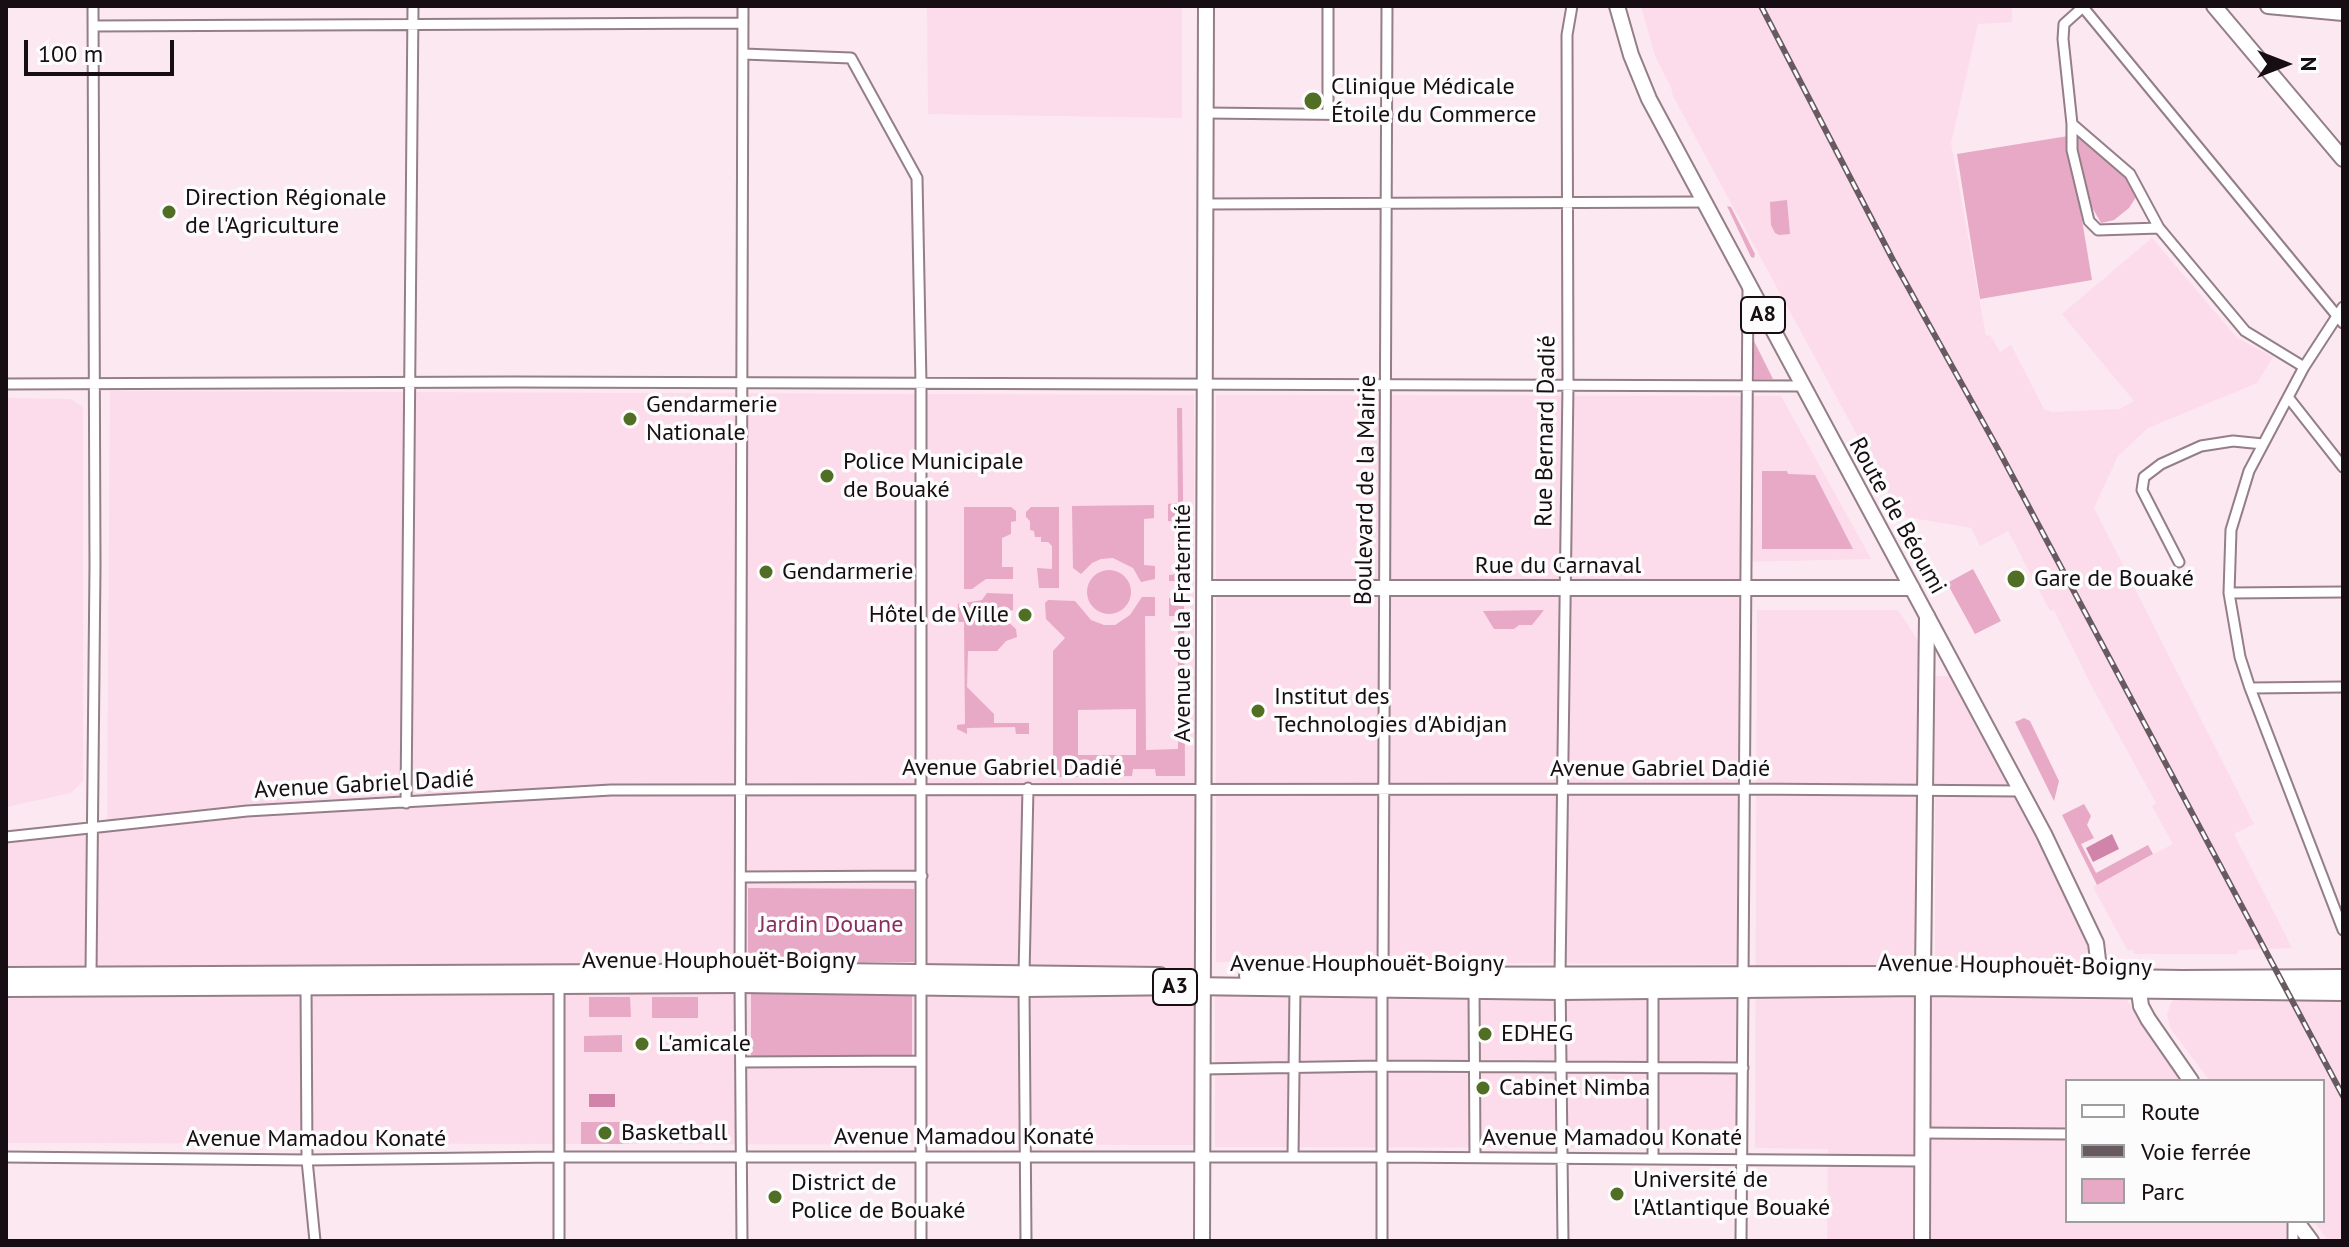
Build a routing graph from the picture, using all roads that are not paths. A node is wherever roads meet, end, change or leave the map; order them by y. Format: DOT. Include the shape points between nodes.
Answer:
graph roads {
  1 [pos="93,6"];
  2 [pos="413,6"];
  3 [pos="743,6"];
  4 [pos="1206,6"];
  5 [pos="1328,6"];
  6 [pos="1387,6"];
  7 [pos="1572,6"];
  8 [pos="1617,6"];
  9 [pos="2082,6"];
  10 [pos="2214,6"];
  11 [pos="2268,6"];
  12 [pos="2343,13"];
  13 [pos="412,23"];
  14 [pos="743,23"];
  15 [pos="94,26"];
  16 [pos="743,54"];
  17 [pos="1206,113"];
  18 [pos="1328,114"];
  19 [pos="1387,115"];
  20 [pos="2072,124"];
  21 [pos="2343,159"];
  22 [pos="1567,202"];
  23 [pos="1703,202"];
  24 [pos="1387,203"];
  25 [pos="1206,204"];
  26 [pos="2159,228"];
  27 [pos="1748,286"];
  28 [pos="2341,315"];
  29 [pos="2304,367"];
  30 [pos="95,383"];
  31 [pos="743,383"];
  32 [pos="6,384"];
  33 [pos="409,384"];
  34 [pos="921,384"];
  35 [pos="1206,384"];
  36 [pos="1387,385"];
  37 [pos="1568,385"];
  38 [pos="1748,386"];
  39 [pos="1802,386"];
  40 [pos="2288,397"];
  41 [pos="2263,444"];
  42 [pos="2343,467"];
  43 [pos="2179,562"];
  44 [pos="1204,588"];
  45 [pos="1565,588"];
  46 [pos="1748,588"];
  47 [pos="1912,588"];
  48 [pos="1385,589"];
  49 [pos="2343,592"];
  50 [pos="2229,593"];
  51 [pos="1927,616"];
  52 [pos="2343,687"];
  53 [pos="2250,688"];
  54 [pos="922,788"];
  55 [pos="1028,788"];
  56 [pos="1204,788"];
  57 [pos="742,789"];
  58 [pos="1383,789"];
  59 [pos="1563,789"];
  60 [pos="1745,789"];
  61 [pos="1925,790"];
  62 [pos="2021,791"];
  63 [pos="406,803"];
  64 [pos="92,828"];
  65 [pos="6,838"];
  66 [pos="922,876"];
  67 [pos="742,877"];
  68 [pos="2343,930"];
  69 [pos="91,974"];
  70 [pos="6,976"];
  71 [pos="2100,977"];
  72 [pos="740,978"];
  73 [pos="2343,978"];
  74 [pos="921,980"];
  75 [pos="1203,981"];
  76 [pos="1383,981"];
  77 [pos="1923,981"];
  78 [pos="1024,982"];
  79 [pos="1560,983"];
  80 [pos="1743,983"];
  81 [pos="306,985"];
  82 [pos="559,985"];
  83 [pos="1295,987"];
  84 [pos="6,988"];
  85 [pos="1474,988"];
  86 [pos="1653,990"];
  87 [pos="2139,991"];
  88 [pos="2343,992"];
  89 [pos="921,1061"];
  90 [pos="742,1062"];
  91 [pos="1381,1066"];
  92 [pos="1474,1066"];
  93 [pos="1561,1066"];
  94 [pos="1294,1067"];
  95 [pos="1654,1068"];
  96 [pos="1743,1068"];
  97 [pos="1202,1069"];
  98 [pos="2190,1079"];
  99 [pos="1923,1133"];
  100 [pos="2065,1134"];
  101 [pos="6,1157"];
  102 [pos="559,1157"];
  103 [pos="742,1157"];
  104 [pos="921,1157"];
  105 [pos="1026,1157"];
  106 [pos="1202,1157"];
  107 [pos="1293,1157"];
  108 [pos="1382,1157"];
  109 [pos="1475,1157"];
  110 [pos="1562,1158"];
  111 [pos="1653,1158"];
  112 [pos="1742,1158"];
  113 [pos="307,1160"];
  114 [pos="1922,1161"];
  115 [pos="2296,1223"];
  116 [pos="315,1241"];
  117 [pos="559,1241"];
  118 [pos="742,1241"];
  119 [pos="921,1241"];
  120 [pos="1026,1241"];
  121 [pos="1202,1241"];
  122 [pos="1382,1241"];
  123 [pos="1563,1241"];
  124 [pos="1741,1241"];
  125 [pos="1922,1241"];
  126 [pos="2311,1241"];
  1 -- 15 [label="street"];
  2 -- 13 [label="street"];
  3 -- 14 [label="street"];
  4 -- 17 [label="street, Avenue de la Fraternité"];
  5 -- 18 [label="street"];
  6 -- 19 [label="street, Boulevard de la Mairie"];
  7 -- 22 [label="street, Rue Bernard Dadié" via="1567,35"];
  8 -- 23 [label="street, Route de Béoumi / A8" via="1649,99"];
  9 -- 20 [label="street" via="2064,24"];
  9 -- 28 [label="street"];
  10 -- 21 [label="street"];
  11 -- 12 [label="street"];
  13 -- 14 [label="street"];
  13 -- 15 [label="street"];
  13 -- 33 [label="street"];
  14 -- 16 [label="street"];
  15 -- 30 [label="street"];
  16 -- 31 [label="street"];
  16 -- 34 [label="street" via="851,58 915,173"];
  17 -- 18 [label="street"];
  17 -- 25 [label="street, Avenue de la Fraternité"];
  18 -- 19 [label="street"];
  19 -- 24 [label="street, Boulevard de la Mairie"];
  20 -- 26 [label="street" via="2130,174"];
  20 -- 26 [label="street" via="2072,150 2093,227"];
  22 -- 23 [label="street"];
  22 -- 24 [label="street"];
  22 -- 37 [label="street, Rue Bernard Dadié"];
  23 -- 27 [label="street, Route de Béoumi / A8"];
  24 -- 25 [label="street"];
  24 -- 36 [label="street, Boulevard de la Mairie"];
  25 -- 35 [label="street, Avenue de la Fraternité"];
  26 -- 29 [label="street" via="2245,331"];
  27 -- 38 [label="street"];
  27 -- 39 [label="street, Route de Béoumi / A8"];
  28 -- 29 [label="street"];
  29 -- 40 [label="street"];
  30 -- 32 [label="street"];
  30 -- 33 [label="street"];
  30 -- 64 [label="street"];
  31 -- 33 [label="street"];
  31 -- 34 [label="street"];
  31 -- 57 [label="street"];
  33 -- 63 [label="street"];
  34 -- 35 [label="street"];
  34 -- 54 [label="street"];
  35 -- 36 [label="street"];
  35 -- 44 [label="street, Avenue de la Fraternité"];
  36 -- 37 [label="street"];
  36 -- 48 [label="street, Boulevard de la Mairie"];
  37 -- 38 [label="street"];
  37 -- 45 [label="street, Rue Bernard Dadié"];
  38 -- 39 [label="street"];
  38 -- 46 [label="street"];
  39 -- 47 [label="street, Route de Béoumi / A8"];
  40 -- 41 [label="street"];
  40 -- 42 [label="street"];
  41 -- 43 [label="street" via="2201,446 2144,477 2142,490"];
  41 -- 50 [label="street" via="2231,530"];
  44 -- 48 [label="street, Rue du Carnaval"];
  44 -- 56 [label="street, Avenue de la Fraternité"];
  45 -- 46 [label="street, Rue du Carnaval"];
  45 -- 48 [label="street, Rue du Carnaval"];
  45 -- 59 [label="street, Rue Bernard Dadié"];
  46 -- 47 [label="street, Rue du Carnaval"];
  46 -- 60 [label="street"];
  47 -- 51 [label="street, Route de Béoumi / A8"];
  48 -- 58 [label="street, Boulevard de la Mairie"];
  49 -- 50 [label="street"];
  50 -- 53 [label="street"];
  51 -- 61 [label="street, Route de Béoumi / A8"];
  51 -- 62 [label="street"];
  52 -- 53 [label="street"];
  53 -- 68 [label="street"];
  54 -- 55 [label="street, Avenue Gabriel Dadié"];
  54 -- 57 [label="street, Avenue Gabriel Dadié"];
  54 -- 66 [label="street"];
  55 -- 56 [label="street, Avenue Gabriel Dadié"];
  55 -- 78 [label="street"];
  56 -- 58 [label="street, Avenue Gabriel Dadié"];
  56 -- 75 [label="street, Avenue de la Fraternité"];
  57 -- 63 [label="street, Avenue Gabriel Dadié" via="611,790"];
  57 -- 67 [label="street"];
  58 -- 59 [label="street, Avenue Gabriel Dadié"];
  58 -- 76 [label="street, Boulevard de la Mairie"];
  59 -- 60 [label="street, Avenue Gabriel Dadié"];
  59 -- 79 [label="street, Rue Bernard Dadié"];
  60 -- 61 [label="street, Avenue Gabriel Dadié"];
  60 -- 80 [label="street"];
  61 -- 62 [label="street, Avenue Gabriel Dadié"];
  61 -- 77 [label="street, Route de Béoumi / A8"];
  62 -- 71 [label="street" via="2096,943"];
  63 -- 64 [label="street, Avenue Gabriel Dadié" via="247,811"];
  64 -- 65 [label="street, Avenue Gabriel Dadié"];
  64 -- 69 [label="street"];
  66 -- 67 [label="street"];
  66 -- 74 [label="street"];
  67 -- 72 [label="street"];
  69 -- 70 [label="highway, Avenue Houphouët-Boigny / A3"];
  69 -- 72 [label="highway, Avenue Houphouët-Boigny / A3"];
  71 -- 73 [label="highway, Avenue Houphouët-Boigny / A3"];
  71 -- 77 [label="highway, Avenue Houphouët-Boigny / A3"];
  72 -- 74 [label="highway, Avenue Houphouët-Boigny / A3"];
  72 -- 82 [label="highway, Avenue Houphouët-Boigny / A3"];
  72 -- 90 [label="street"];
  74 -- 78 [label="highway, Avenue Houphouët-Boigny / A3"];
  74 -- 89 [label="street"];
  75 -- 76 [label="highway, Avenue Houphouët-Boigny / A3"];
  75 -- 78 [label="highway, Avenue Houphouët-Boigny / A3"];
  75 -- 83 [label="highway, Avenue Houphouët-Boigny / A3"];
  75 -- 97 [label="street, Avenue de la Fraternité"];
  76 -- 79 [label="highway, Avenue Houphouët-Boigny / A3"];
  76 -- 83 [label="highway, Avenue Houphouët-Boigny / A3"];
  76 -- 85 [label="highway, Avenue Houphouët-Boigny / A3"];
  76 -- 91 [label="street, Boulevard de la Mairie"];
  77 -- 80 [label="highway, Avenue Houphouët-Boigny / A3"];
  77 -- 87 [label="highway, Avenue Houphouët-Boigny / A3"];
  77 -- 99 [label="street, Route de Béoumi / A8"];
  78 -- 105 [label="street"];
  79 -- 80 [label="highway, Avenue Houphouët-Boigny / A3"];
  79 -- 85 [label="highway, Avenue Houphouët-Boigny / A3"];
  79 -- 86 [label="highway, Avenue Houphouët-Boigny / A3"];
  79 -- 93 [label="street, Rue Bernard Dadié"];
  80 -- 86 [label="highway, Avenue Houphouët-Boigny / A3"];
  80 -- 96 [label="street"];
  81 -- 82 [label="highway, Avenue Houphouët-Boigny / A3"];
  81 -- 84 [label="highway, Avenue Houphouët-Boigny / A3"];
  81 -- 113 [label="street"];
  82 -- 102 [label="street"];
  83 -- 94 [label="street"];
  85 -- 92 [label="street"];
  86 -- 95 [label="street"];
  87 -- 88 [label="highway, Avenue Houphouët-Boigny / A3"];
  87 -- 98 [label="street" via="2148,1019"];
  89 -- 90 [label="street"];
  89 -- 104 [label="street"];
  90 -- 103 [label="street"];
  91 -- 92 [label="street"];
  91 -- 94 [label="street"];
  91 -- 108 [label="street, Boulevard de la Mairie"];
  92 -- 93 [label="street"];
  92 -- 109 [label="street"];
  93 -- 95 [label="street"];
  93 -- 110 [label="street, Rue Bernard Dadié"];
  94 -- 97 [label="street"];
  94 -- 107 [label="street"];
  95 -- 96 [label="street"];
  95 -- 111 [label="street"];
  96 -- 112 [label="street"];
  97 -- 106 [label="street, Avenue de la Fraternité"];
  99 -- 100 [label="street"];
  99 -- 114 [label="street, Route de Béoumi / A8"];
  101 -- 113 [label="street, Avenue Mamadou Konaté"];
  102 -- 103 [label="street, Avenue Mamadou Konaté"];
  102 -- 113 [label="street, Avenue Mamadou Konaté"];
  102 -- 117 [label="street"];
  103 -- 104 [label="street, Avenue Mamadou Konaté"];
  103 -- 118 [label="street"];
  104 -- 105 [label="street, Avenue Mamadou Konaté"];
  104 -- 119 [label="street"];
  105 -- 106 [label="street, Avenue Mamadou Konaté"];
  105 -- 120 [label="street"];
  106 -- 107 [label="street, Avenue Mamadou Konaté"];
  106 -- 121 [label="street, Avenue de la Fraternité"];
  107 -- 108 [label="street, Avenue Mamadou Konaté"];
  108 -- 109 [label="street, Avenue Mamadou Konaté"];
  108 -- 122 [label="street, Boulevard de la Mairie"];
  109 -- 110 [label="street, Avenue Mamadou Konaté"];
  110 -- 111 [label="street, Avenue Mamadou Konaté"];
  110 -- 123 [label="street, Rue Bernard Dadié"];
  111 -- 112 [label="street, Avenue Mamadou Konaté"];
  112 -- 114 [label="street, Avenue Mamadou Konaté"];
  112 -- 124 [label="street"];
  113 -- 116 [label="street"];
  114 -- 125 [label="street, Route de Béoumi / A8"];
  115 -- 126 [label="street"];
}
